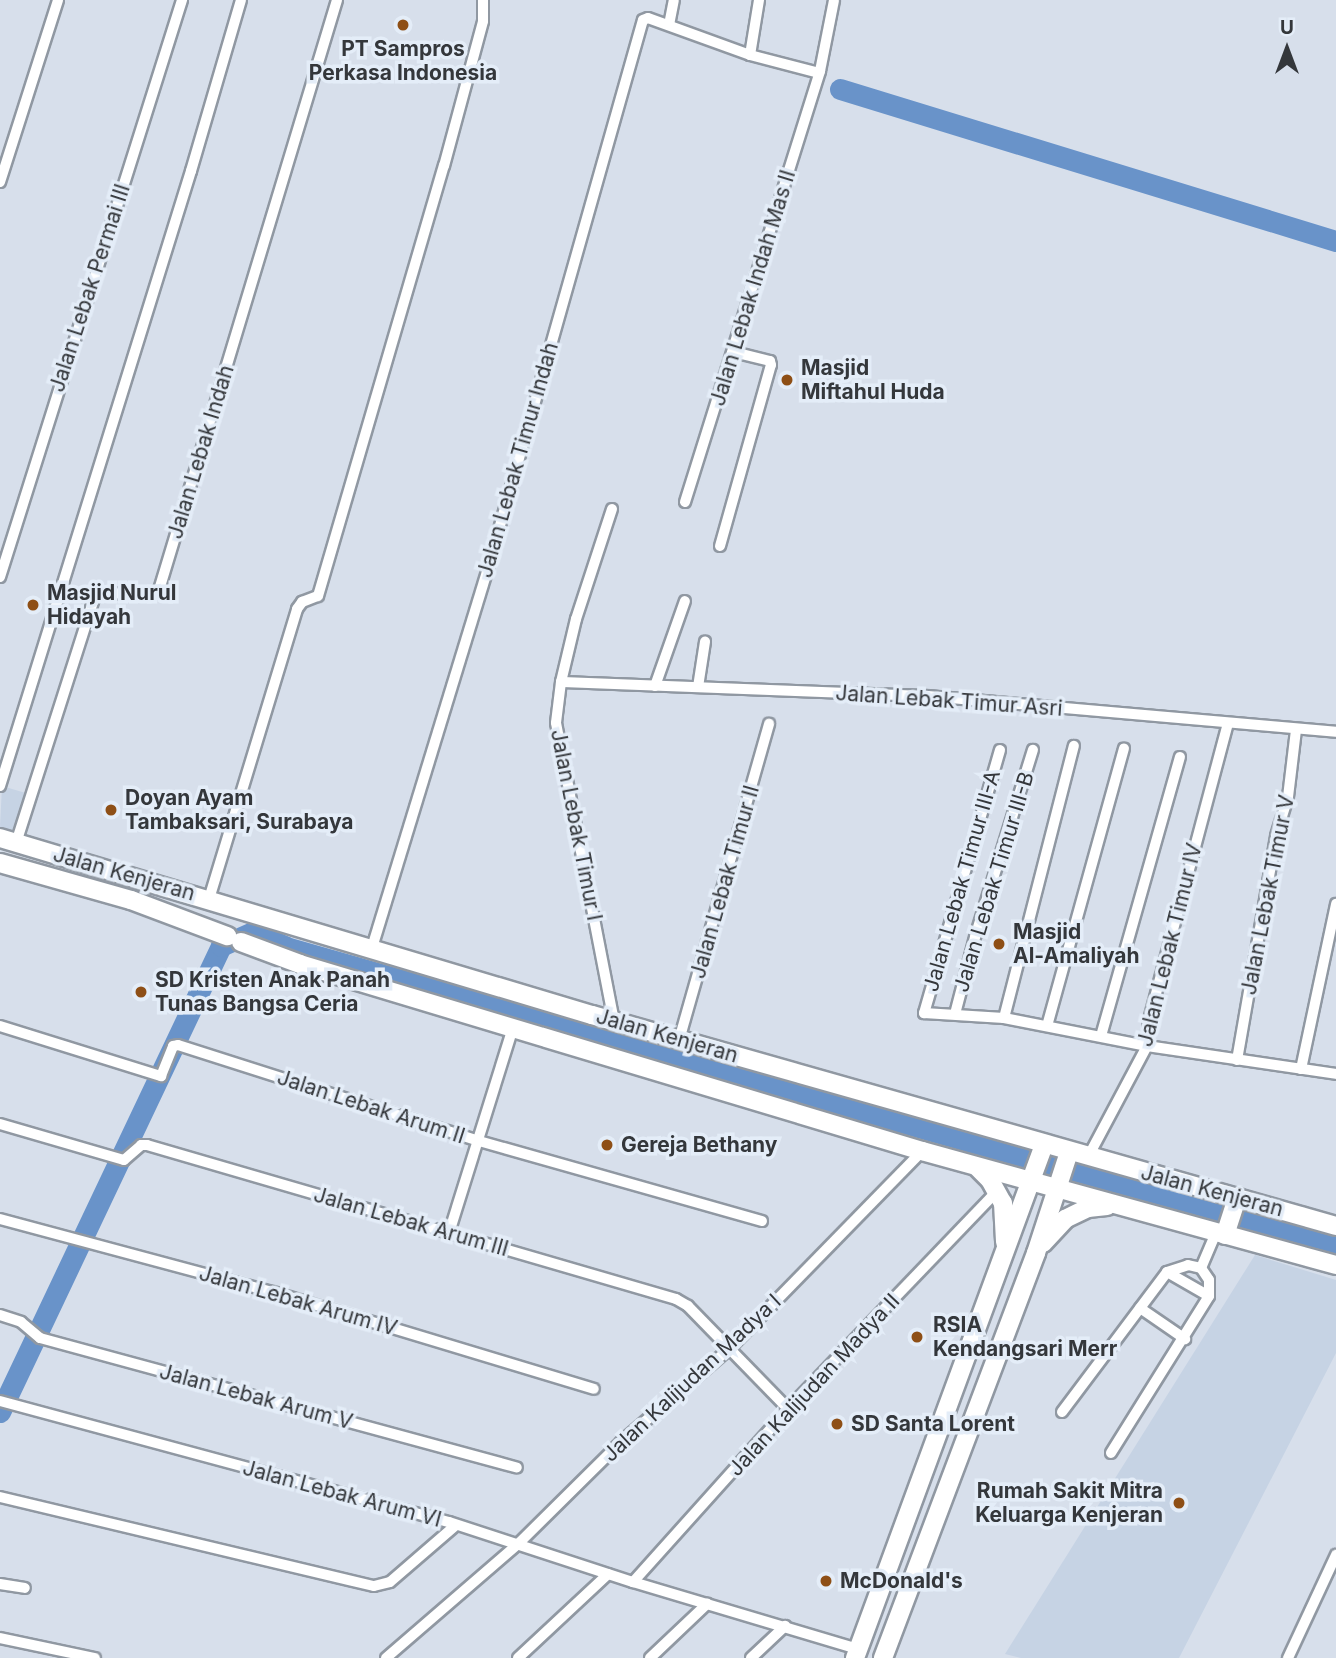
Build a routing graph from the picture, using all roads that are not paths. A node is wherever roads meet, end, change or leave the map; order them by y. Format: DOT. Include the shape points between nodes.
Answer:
graph roads {
  1 [pos="58,0"];
  2 [pos="182,0"];
  3 [pos="241,0"];
  4 [pos="337,0"];
  5 [pos="483,0"];
  6 [pos="674,0"];
  7 [pos="759,0"];
  8 [pos="834,0"];
  9 [pos="669,25"];
  10 [pos="750,55"];
  11 [pos="819,73"];
  12 [pos="0,182"];
  13 [pos="734,352"];
  14 [pos="685,502"];
  15 [pos="611,509"];
  16 [pos="720,546"];
  17 [pos="0,577"];
  18 [pos="685,601"];
  19 [pos="705,642"];
  20 [pos="561,682"];
  21 [pos="655,686"];
  22 [pos="698,687"];
  23 [pos="769,724"];
  24 [pos="1228,724"];
  25 [pos="1296,730"];
  26 [pos="1336,732"];
  27 [pos="1074,747"];
  28 [pos="1124,749"];
  29 [pos="1000,750"];
  30 [pos="1033,750"];
  31 [pos="1180,757"];
  32 [pos="0,786"];
  33 [pos="8,841"];
  34 [pos="0,863"];
  35 [pos="209,899"];
  36 [pos="1336,904"];
  37 [pos="371,951"];
  38 [pos="956,1014"];
  39 [pos="1004,1018"];
  40 [pos="614,1021"];
  41 [pos="0,1026"];
  42 [pos="1048,1026"];
  43 [pos="513,1028"];
  44 [pos="1101,1036"];
  45 [pos="680,1040"];
  46 [pos="1147,1046"];
  47 [pos="1237,1060"];
  48 [pos="1301,1069"];
  49 [pos="1336,1074"];
  50 [pos="0,1124"];
  51 [pos="479,1141"];
  52 [pos="1043,1148"];
  53 [pos="922,1151"];
  54 [pos="1068,1155"];
  55 [pos="1088,1157"];
  56 [pos="977,1167"];
  57 [pos="1032,1178"];
  58 [pos="1059,1184"];
  59 [pos="997,1191"];
  60 [pos="1236,1202"];
  61 [pos="1117,1205"];
  62 [pos="0,1219"];
  63 [pos="762,1221"];
  64 [pos="1336,1226"];
  65 [pos="1223,1232"];
  66 [pos="449,1233"];
  67 [pos="1036,1253"];
  68 [pos="1005,1256"];
  69 [pos="1336,1265"];
  70 [pos="1201,1268"];
  71 [pos="1167,1272"];
  72 [pos="1209,1296"];
  73 [pos="1140,1308"];
  74 [pos="0,1315"];
  75 [pos="1185,1339"];
  76 [pos="729,1349"];
  77 [pos="594,1389"];
  78 [pos="5,1403"];
  79 [pos="788,1409"];
  80 [pos="1062,1412"];
  81 [pos="1111,1453"];
  82 [pos="517,1468"];
  83 [pos="0,1497"];
  84 [pos="456,1525"];
  85 [pos="518,1544"];
  86 [pos="1336,1555"];
  87 [pos="608,1574"];
  88 [pos="634,1582"];
  89 [pos="0,1584"];
  90 [pos="25,1588"];
  91 [pos="707,1604"];
  92 [pos="869,1625"];
  93 [pos="785,1626"];
  94 [pos="890,1634"];
  95 [pos="0,1638"];
  96 [pos="857,1654"];
  97 [pos="883,1657"];
  98 [pos="95,1658"];
  99 [pos="386,1658"];
  100 [pos="517,1658"];
  101 [pos="650,1658"];
  102 [pos="751,1658"];
  103 [pos="1288,1658"];
  1 -- 12 [label="street"];
  2 -- 17 [label="street, Jalan Lebak Permai III"];
  3 -- 32 [label="street"];
  4 -- 33 [label="street, Jalan Lebak Indah" via="159,590 154,594 96,593"];
  5 -- 35 [label="street" via="483,21 444,166 318,596 302,602 293,622"];
  6 -- 9 [label="street"];
  7 -- 10 [label="street"];
  8 -- 11 [label="street, Jalan Lebak Indah Mas II"];
  9 -- 10 [label="street"];
  9 -- 37 [label="street, Jalan Lebak Timur Indah" via="643,20 488,568"];
  10 -- 11 [label="street"];
  11 -- 13 [label="street, Jalan Lebak Indah Mas II"];
  13 -- 14 [label="street, Jalan Lebak Indah Mas II"];
  13 -- 16 [label="street" via="771,365"];
  15 -- 20 [label="street, Jalan Lebak Timur I"];
  18 -- 21 [label="street"];
  19 -- 22 [label="street"];
  20 -- 21 [label="street, Jalan Lebak Timur Asri"];
  20 -- 40 [label="street, Jalan Lebak Timur I" via="556,728"];
  21 -- 22 [label="street, Jalan Lebak Timur Asri"];
  22 -- 24 [label="street, Jalan Lebak Timur Asri" via="927,696"];
  23 -- 45 [label="street, Jalan Lebak Timur II"];
  24 -- 25 [label="street, Jalan Lebak Timur Asri"];
  24 -- 46 [label="street, Jalan Lebak Timur IV" via="1149,1020"];
  25 -- 26 [label="street, Jalan Lebak Timur Asri"];
  25 -- 47 [label="street, Jalan Lebak Timur V" via="1288,797 1276,836"];
  27 -- 39 [label="street"];
  28 -- 42 [label="street"];
  29 -- 38 [label="street, Jalan Lebak Timur III-A" via="924,1013"];
  30 -- 38 [label="street, Jalan Lebak Timur III-B" via="978,926"];
  31 -- 44 [label="street"];
  33 -- 35 [label="main road, Jalan Kenjeran"];
  34 -- 43 [label="main road, Jalan Kenjeran" via="131,900 300,964"];
  35 -- 37 [label="main road, Jalan Kenjeran"];
  36 -- 48 [label="street"];
  37 -- 40 [label="main road, Jalan Kenjeran"];
  38 -- 39 [label="street"];
  39 -- 42 [label="street"];
  40 -- 45 [label="main road, Jalan Kenjeran"];
  41 -- 51 [label="street, Jalan Lebak Arum II" via="159,1075 173,1046 178,1045"];
  42 -- 44 [label="street"];
  43 -- 51 [label="street"];
  43 -- 53 [label="main road, Jalan Kenjeran"];
  44 -- 46 [label="street"];
  45 -- 52 [label="main road, Jalan Kenjeran"];
  46 -- 47 [label="street"];
  46 -- 55 [label="street, Jalan Lebak Timur IV"];
  47 -- 48 [label="street"];
  48 -- 49 [label="street"];
  50 -- 66 [label="street, Jalan Lebak Arum III" via="120,1159 144,1144"];
  51 -- 63 [label="street, Jalan Lebak Arum II"];
  51 -- 66 [label="street"];
  52 -- 54 [label="main road, Jalan Kenjeran"];
  52 -- 57 [label="main road"];
  53 -- 56 [label="main road, Jalan Kenjeran"];
  53 -- 76 [label="street, Jalan Kalijudan Madya I"];
  54 -- 55 [label="main road, Jalan Kenjeran"];
  54 -- 58 [label="main road"];
  55 -- 60 [label="main road, Jalan Kenjeran"];
  56 -- 57 [label="main road, Jalan Kenjeran"];
  56 -- 59 [label="main road"];
  57 -- 58 [label="main road, Jalan Kenjeran"];
  57 -- 68 [label="main road"];
  58 -- 61 [label="main road, Jalan Kenjeran"];
  58 -- 67 [label="main road"];
  59 -- 68 [label="main road" via="1005,1217"];
  59 -- 79 [label="street, Jalan Kalijudan Madya II"];
  60 -- 64 [label="main road, Jalan Kenjeran"];
  60 -- 65 [label="main road"];
  61 -- 65 [label="main road, Jalan Kenjeran"];
  61 -- 67 [label="main road" via="1088,1208 1065,1219"];
  62 -- 77 [label="street, Jalan Lebak Arum IV" via="273,1293"];
  65 -- 69 [label="main road, Jalan Kenjeran"];
  65 -- 70 [label="street"];
  66 -- 76 [label="street, Jalan Lebak Arum III" via="681,1301"];
  67 -- 94 [label="main road"];
  68 -- 92 [label="main road"];
  70 -- 71 [label="street" via="1188,1265"];
  70 -- 72 [label="street" via="1209,1280"];
  71 -- 72 [label="street"];
  71 -- 73 [label="street"];
  72 -- 75 [label="street"];
  73 -- 75 [label="street"];
  73 -- 80 [label="street"];
  74 -- 82 [label="street, Jalan Lebak Arum V" via="21,1322 38,1336"];
  75 -- 81 [label="street"];
  76 -- 79 [label="street, Jalan Lebak Arum III"];
  76 -- 85 [label="street, Jalan Kalijudan Madya I" via="621,1442"];
  78 -- 84 [label="street, Jalan Lebak Arum VI"];
  79 -- 88 [label="street, Jalan Kalijudan Madya II"];
  83 -- 84 [label="street, Jalan Lebak Arum VI" via="374,1586 390,1581"];
  84 -- 85 [label="street"];
  85 -- 87 [label="street"];
  85 -- 99 [label="street, Jalan Kalijudan Madya I"];
  86 -- 103 [label="street"];
  87 -- 88 [label="street"];
  87 -- 100 [label="street"];
  88 -- 91 [label="street"];
  89 -- 90 [label="street"];
  91 -- 93 [label="street"];
  91 -- 101 [label="street"];
  92 -- 94 [label="main road" via="877,1636"];
  92 -- 96 [label="main road"];
  93 -- 96 [label="street"];
  93 -- 102 [label="street"];
  94 -- 97 [label="main road"];
  95 -- 98 [label="street"];
  96 -- 97 [label="main road" via="876,1647"];
}
